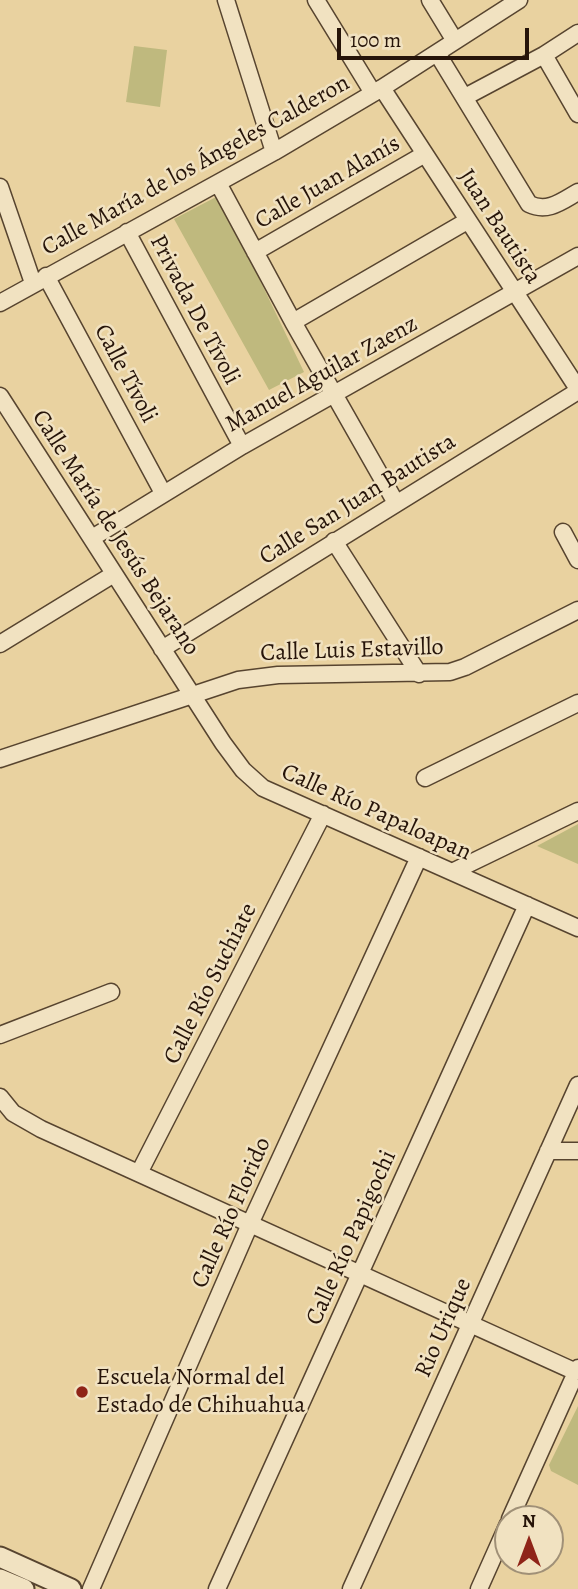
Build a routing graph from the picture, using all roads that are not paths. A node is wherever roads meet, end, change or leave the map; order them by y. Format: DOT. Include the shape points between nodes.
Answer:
graph roads {
  1 [pos="316,0"];
  2 [pos="430,0"];
  3 [pos="519,0"];
  4 [pos="228,6"];
  5 [pos="578,33"];
  6 [pos="455,41"];
  7 [pos="437,53"];
  8 [pos="544,55"];
  9 [pos="378,90"];
  10 [pos="465,97"];
  11 [pos="578,114"];
  12 [pos="274,152"];
  13 [pos="425,154"];
  14 [pos="218,183"];
  15 [pos="0,187"];
  16 [pos="578,192"];
  17 [pos="467,220"];
  18 [pos="127,232"];
  19 [pos="255,252"];
  20 [pos="578,256"];
  21 [pos="40,280"];
  22 [pos="514,293"];
  23 [pos="0,303"];
  24 [pos="293,322"];
  25 [pos="578,390"];
  26 [pos="333,394"];
  27 [pos="0,396"];
  28 [pos="242,446"];
  29 [pos="163,493"];
  30 [pos="396,502"];
  31 [pos="563,533"];
  32 [pos="92,538"];
  33 [pos="334,541"];
  34 [pos="578,560"];
  35 [pos="114,574"];
  36 [pos="578,610"];
  37 [pos="0,644"];
  38 [pos="162,649"];
  39 [pos="419,674"];
  40 [pos="192,695"];
  41 [pos="578,704"];
  42 [pos="0,759"];
  43 [pos="425,778"];
  44 [pos="578,811"];
  45 [pos="323,814"];
  46 [pos="418,857"];
  47 [pos="452,872"];
  48 [pos="527,905"];
  49 [pos="578,928"];
  50 [pos="111,992"];
  51 [pos="0,1035"];
  52 [pos="578,1084"];
  53 [pos="0,1097"];
  54 [pos="548,1151"];
  55 [pos="578,1151"];
  56 [pos="139,1173"];
  57 [pos="250,1224"];
  58 [pos="361,1274"];
  59 [pos="470,1324"];
  60 [pos="577,1370"];
  61 [pos="516,1505"];
  62 [pos="494,1555"];
  63 [pos="0,1557"];
  64 [pos="0,1579"];
  65 [pos="60,1587"];
  66 [pos="23,1589"];
  67 [pos="91,1589"];
  68 [pos="217,1589"];
  69 [pos="351,1589"];
  70 [pos="479,1589"];
  1 -- 9 [label="street, Juan Bautista"];
  2 -- 6 [label="street"];
  3 -- 6 [label="street, Calle María de los Ángeles Calderon"];
  4 -- 12 [label="street"];
  5 -- 8 [label="street"];
  6 -- 7 [label="street, Calle María de los Ángeles Calderon"];
  7 -- 9 [label="street, Calle María de los Ángeles Calderon"];
  7 -- 10 [label="street"];
  8 -- 10 [label="street"];
  8 -- 11 [label="street"];
  9 -- 12 [label="street, Calle María de los Ángeles Calderon"];
  9 -- 13 [label="street, Juan Bautista"];
  10 -- 16 [label="street" via="529,204 553,207"];
  12 -- 14 [label="street, Calle María de los Ángeles Calderon"];
  13 -- 17 [label="street, Juan Bautista"];
  13 -- 19 [label="street, Calle Juan Alanís"];
  14 -- 18 [label="street, Calle María de los Ángeles Calderon"];
  14 -- 19 [label="street"];
  15 -- 21 [label="street"];
  17 -- 22 [label="street, Juan Bautista"];
  17 -- 24 [label="street"];
  18 -- 21 [label="street, Calle María de los Ángeles Calderon"];
  18 -- 28 [label="street, Privada De Tívoli"];
  19 -- 24 [label="street"];
  20 -- 22 [label="street, Manuel Aguilar Zaenz"];
  21 -- 23 [label="street, Calle María de los Ángeles Calderon"];
  21 -- 29 [label="street, Calle Tívoli"];
  22 -- 25 [label="street, Juan Bautista"];
  22 -- 26 [label="street, Manuel Aguilar Zaenz"];
  24 -- 26 [label="street"];
  25 -- 30 [label="street, Calle San Juan Bautista"];
  26 -- 28 [label="street, Manuel Aguilar Zaenz"];
  26 -- 30 [label="street"];
  27 -- 32 [label="street, Calle María de Jesús Bejarano"];
  28 -- 29 [label="street, Manuel Aguilar Zaenz"];
  29 -- 32 [label="street, Manuel Aguilar Zaenz"];
  30 -- 33 [label="street, Calle San Juan Bautista"];
  31 -- 34 [label="street"];
  32 -- 35 [label="street, Calle María de Jesús Bejarano"];
  33 -- 38 [label="street, Calle San Juan Bautista"];
  33 -- 39 [label="street"];
  35 -- 37 [label="street"];
  35 -- 38 [label="street, Calle María de Jesús Bejarano"];
  36 -- 39 [label="street, Calle Luis Estavillo" via="459,669"];
  38 -- 40 [label="street, Calle María de Jesús Bejarano"];
  39 -- 40 [label="street, Calle Luis Estavillo" via="254,677"];
  40 -- 42 [label="street, Calle Luis Estavillo"];
  40 -- 45 [label="street, Calle Río Papaloapan" via="252,780"];
  41 -- 43 [label="street"];
  44 -- 47 [label="street"];
  45 -- 46 [label="street, Calle Río Papaloapan"];
  45 -- 56 [label="street, Calle Río Suchiate"];
  46 -- 47 [label="street, Calle Río Papaloapan"];
  46 -- 57 [label="street, Calle Río Florido"];
  47 -- 48 [label="street, Calle Río Papaloapan"];
  48 -- 49 [label="street, Calle Río Papaloapan"];
  48 -- 58 [label="street, Calle Río Papigochi"];
  50 -- 51 [label="street"];
  52 -- 54 [label="street, Rio Urique"];
  53 -- 56 [label="street" via="27,1122"];
  54 -- 55 [label="street"];
  54 -- 59 [label="street, Rio Urique"];
  56 -- 57 [label="street"];
  57 -- 58 [label="street"];
  57 -- 67 [label="street, Calle Río Florido"];
  58 -- 59 [label="street"];
  58 -- 68 [label="street, Calle Río Papigochi"];
  59 -- 60 [label="street"];
  59 -- 69 [label="street, Rio Urique"];
  60 -- 61 [label="street"];
  62 -- 70 [label="street"];
  63 -- 65 [label="street"];
  64 -- 66 [label="street"];
}
